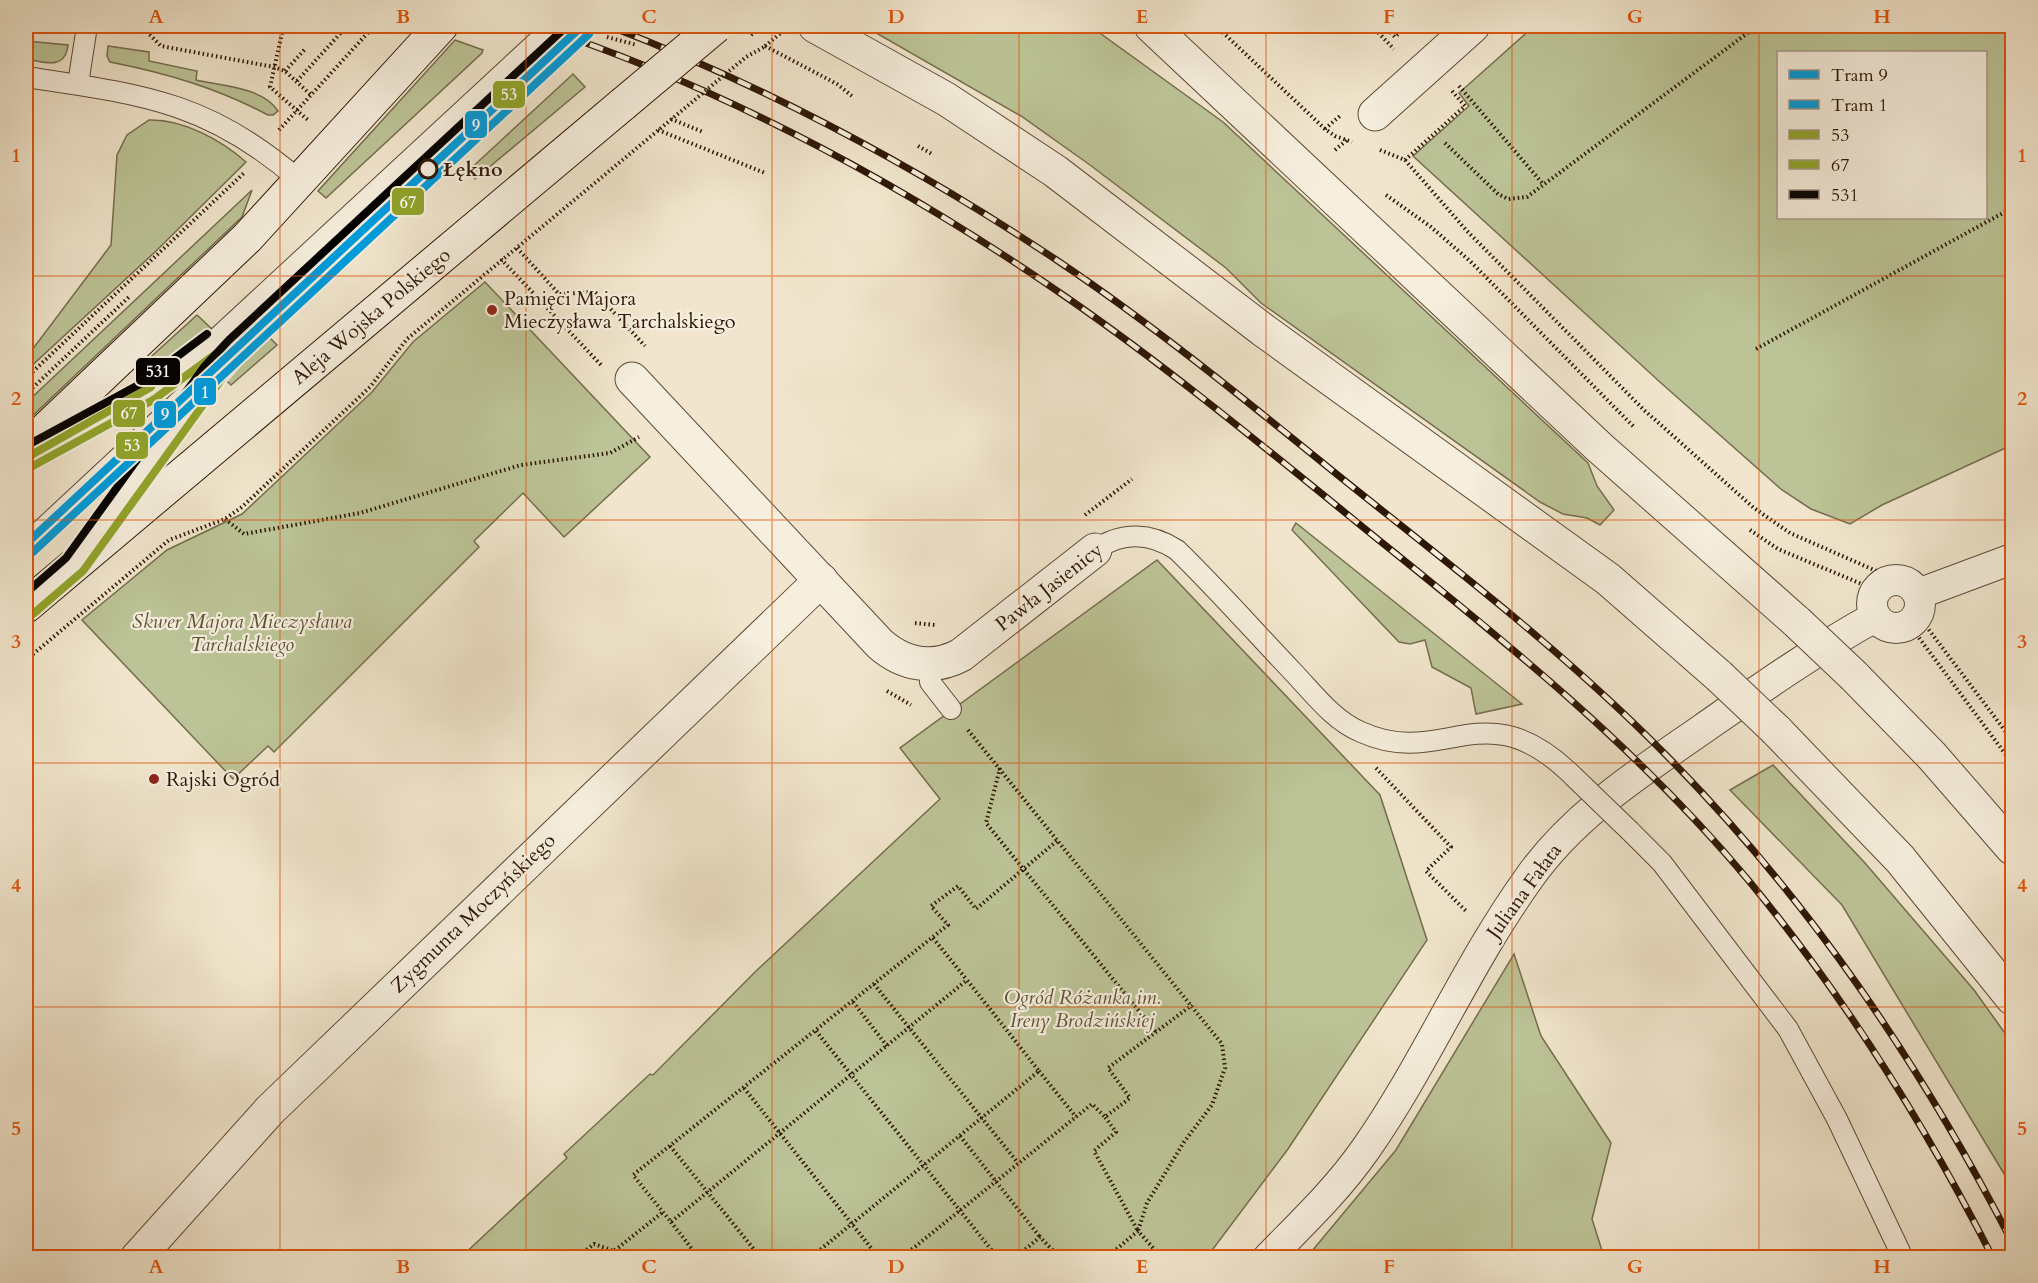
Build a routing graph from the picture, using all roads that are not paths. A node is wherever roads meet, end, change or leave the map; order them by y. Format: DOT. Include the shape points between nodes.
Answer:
graph roads {
  1 [pos="87,26"];
  2 [pos="554,26"];
  3 [pos="716,26"];
  4 [pos="815,26"];
  5 [pos="1151,26"];
  6 [pos="1473,26"];
  7 [pos="436,30"];
  8 [pos="590,30"];
  9 [pos="26,77"];
  10 [pos="78,84"];
  11 [pos="1375,114"];
  12 [pos="300,181"];
  13 [pos="237,347"];
  14 [pos="632,379"];
  15 [pos="26,448"];
  16 [pos="26,458"];
  17 [pos="26,544"];
  18 [pos="1095,550"];
  19 [pos="2013,559"];
  20 [pos="74,565"];
  21 [pos="820,580"];
  22 [pos="1881,596"];
  23 [pos="26,606"];
  24 [pos="1915,612"];
  25 [pos="929,664"];
  26 [pos="951,710"];
  27 [pos="2013,848"];
  28 [pos="2013,998"];
  29 [pos="137,1257"];
  30 [pos="1268,1257"];
  31 [pos="1904,1257"];
  1 -- 10 [label="lane"];
  2 -- 16 [label="lane, bridge" via="191,362"];
  3 -- 20 [label="street, Aleja Wojska Polskiego, bridge"];
  4 -- 28 [label="street, bridge" via="945,99 1055,171 1263,330 1608,579 1776,730 1900,859"];
  5 -- 27 [label="street, bridge" via="1599,447 1854,676"];
  6 -- 11 [label="street"];
  7 -- 12 [label="street"];
  8 -- 13 [label="lane, bridge" via="535,70"];
  9 -- 10 [label="lane"];
  10 -- 12 [label="lane" via="157,99 196,112 233,130"];
  12 -- 15 [label="street" via="213,273"];
  13 -- 17 [label="lane"];
  13 -- 20 [label="lane" via="207,382"];
  14 -- 21 [label="street, Pawła Jasienicy"];
  18 -- 25 [label="street, Pawła Jasienicy" via="967,651"];
  18 -- 31 [label="lane, Pawła Jasienicy, bridge" via="1110,541 1134,536 1160,541 1177,550 1331,712 1354,729 1378,739 1406,743 1476,732 1509,735 1541,748 1662,863 1788,1029"];
  19 -- 24 [label="street"];
  20 -- 23 [label="street, Aleja Wojska Polskiego"];
  21 -- 25 [label="street, Pawła Jasienicy" via="890,653 909,662"];
  21 -- 29 [label="street, Zygmunta Moczyńskiego" via="270,1110"];
  22 -- 24 [label="street" via="1904,581"];
  22 -- 24 [label="street" via="1883,625 1893,629"];
  22 -- 30 [label="street, Juliana Fałata" via="1778,677 1602,801 1560,841 1529,877 1490,936 1364,1152"];
  25 -- 26 [label="lane" via="930,682"];
}
